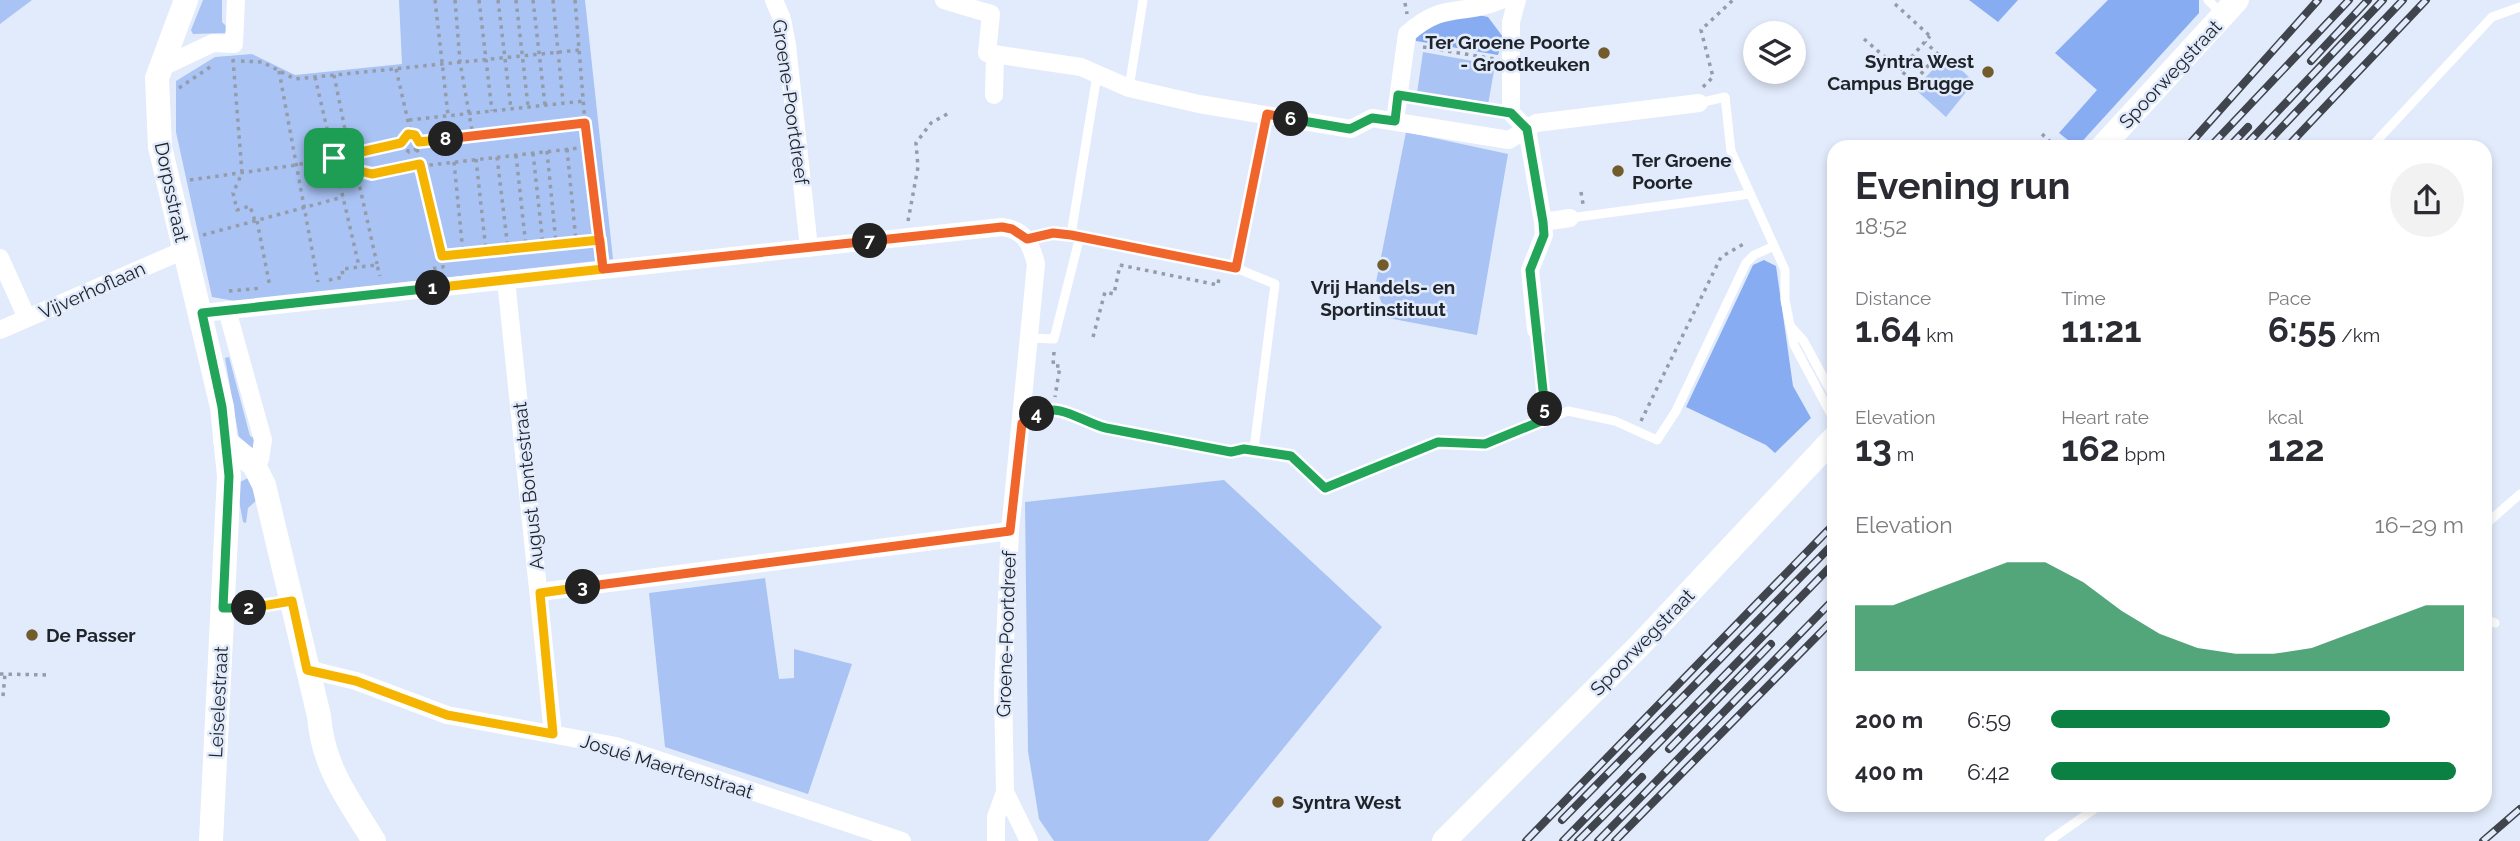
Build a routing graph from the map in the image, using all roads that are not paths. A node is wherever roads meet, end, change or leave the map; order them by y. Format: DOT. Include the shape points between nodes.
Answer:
graph roads {
  1 [pos="186,0"];
  2 [pos="236,0"];
  3 [pos="774,0"];
  4 [pos="944,0"];
  5 [pos="1143,0"];
  6 [pos="1501,0"];
  7 [pos="1517,0"];
  8 [pos="2223,5"];
  9 [pos="2520,7"];
  10 [pos="995,54"];
  11 [pos="160,68"];
  12 [pos="1097,75"];
  13 [pos="1129,88"];
  14 [pos="993,95"];
  15 [pos="1693,104"];
  16 [pos="1267,114"];
  17 [pos="1395,121"];
  18 [pos="1527,129"];
  19 [pos="2108,140"];
  20 [pos="2378,140"];
  21 [pos="1750,194"];
  22 [pos="1570,218"];
  23 [pos="1543,222"];
  24 [pos="1075,235"];
  25 [pos="1027,239"];
  26 [pos="193,242"];
  27 [pos="1774,246"];
  28 [pos="809,248"];
  29 [pos="0,258"];
  30 [pos="1236,268"];
  31 [pos="506,280"];
  32 [pos="228,310"];
  33 [pos="202,313"];
  34 [pos="27,318"];
  35 [pos="1792,328"];
  36 [pos="0,330"];
  37 [pos="1536,330"];
  38 [pos="1029,338"];
  39 [pos="1827,384"];
  40 [pos="1827,407"];
  41 [pos="1546,419"];
  42 [pos="1022,423"];
  43 [pos="225,441"];
  44 [pos="1827,445"];
  45 [pos="1254,449"];
  46 [pos="254,465"];
  47 [pos="2520,494"];
  48 [pos="2492,519"];
  49 [pos="1010,531"];
  50 [pos="540,593"];
  51 [pos="2492,622"];
  52 [pos="2495,623"];
  53 [pos="307,670"];
  54 [pos="553,734"];
  55 [pos="1005,792"];
  56 [pos="2090,812"];
  57 [pos="211,841"];
  58 [pos="374,841"];
  59 [pos="902,841"];
  60 [pos="996,841"];
  61 [pos="1029,841"];
  62 [pos="1444,841"];
  63 [pos="2049,841"];
  1 -- 11 [label="street, Dorpsstraat"];
  2 -- 11 [label="street" via="234,52 213,43"];
  3 -- 28 [label="street, Groene-Poortdreef" via="787,45"];
  4 -- 10 [label="street" via="991,15 987,53"];
  5 -- 13 [label="lane"];
  6 -- 17 [label="street" via="1448,4 1415,23 1407,34"];
  7 -- 18 [label="street" via="1511,22 1511,113"];
  8 -- 19 [label="street, Spoorwegstraat"];
  9 -- 20 [label="lane" via="2493,17"];
  10 -- 12 [label="street" via="1080,67"];
  10 -- 14 [label="street"];
  11 -- 26 [label="street, Dorpsstraat" via="160,147"];
  12 -- 13 [label="street"];
  12 -- 24 [label="lane"];
  13 -- 16 [label="street"];
  15 -- 18 [label="street" via="1536,123"];
  15 -- 21 [label="lane" via="1725,97 1731,151"];
  16 -- 17 [label="street" via="1350,129 1372,118"];
  16 -- 30 [label="lane"];
  17 -- 18 [label="street" via="1509,140"];
  18 -- 23 [label="street"];
  21 -- 22 [label="lane"];
  21 -- 27 [label="lane"];
  22 -- 23 [label="street"];
  23 -- 37 [label="street" via="1544,235 1530,270"];
  24 -- 25 [label="lane" via="1053,233"];
  24 -- 30 [label="lane"];
  24 -- 38 [label="lane" via="1054,339"];
  25 -- 28 [label="street" via="1002,227"];
  25 -- 38 [label="street, Groene-Poortdreef" via="1036,264"];
  26 -- 33 [label="street, Dorpsstraat"];
  26 -- 34 [label="street, Vijverhoflaan"];
  27 -- 35 [label="lane" via="1785,271 1785,300"];
  27 -- 41 [label="lane" via="1746,263 1676,411 1657,440 1615,421 1568,411"];
  28 -- 31 [label="street"];
  29 -- 34 [label="street"];
  30 -- 45 [label="lane" via="1275,284"];
  31 -- 32 [label="street"];
  31 -- 50 [label="street, August Bontestraat"];
  32 -- 33 [label="street"];
  32 -- 46 [label="street" via="263,440"];
  33 -- 43 [label="street, Leiselestraat"];
  34 -- 36 [label="street, Vijverhoflaan"];
  35 -- 39 [label="lane"];
  35 -- 40 [label="lane" via="1794,345"];
  37 -- 41 [label="lane"];
  38 -- 42 [label="street, Groene-Poortdreef"];
  41 -- 45 [label="lane" via="1485,444 1438,442 1325,488 1291,456"];
  42 -- 45 [label="lane" via="1046,409 1106,428 1231,452"];
  42 -- 49 [label="street, Groene-Poortdreef"];
  43 -- 46 [label="street"];
  43 -- 57 [label="street, Leiselestraat" via="229,476"];
  44 -- 62 [label="street, Spoorwegstraat" via="1640,645"];
  46 -- 53 [label="street" via="264,485"];
  47 -- 48 [label="lane"];
  49 -- 50 [label="street"];
  49 -- 55 [label="street, Groene-Poortdreef" via="1003,687"];
  50 -- 54 [label="street, August Bontestraat"];
  51 -- 52 [label="lane"];
  53 -- 54 [label="street, Josué Maertenstraat" via="356,681 447,715"];
  53 -- 58 [label="street" via="321,746"];
  54 -- 59 [label="street, Josué Maertenstraat" via="616,747"];
  55 -- 60 [label="street, Groene-Poortdreef" via="996,817"];
  55 -- 61 [label="street, Groene-Poortdreef"];
  56 -- 63 [label="lane"];
}
